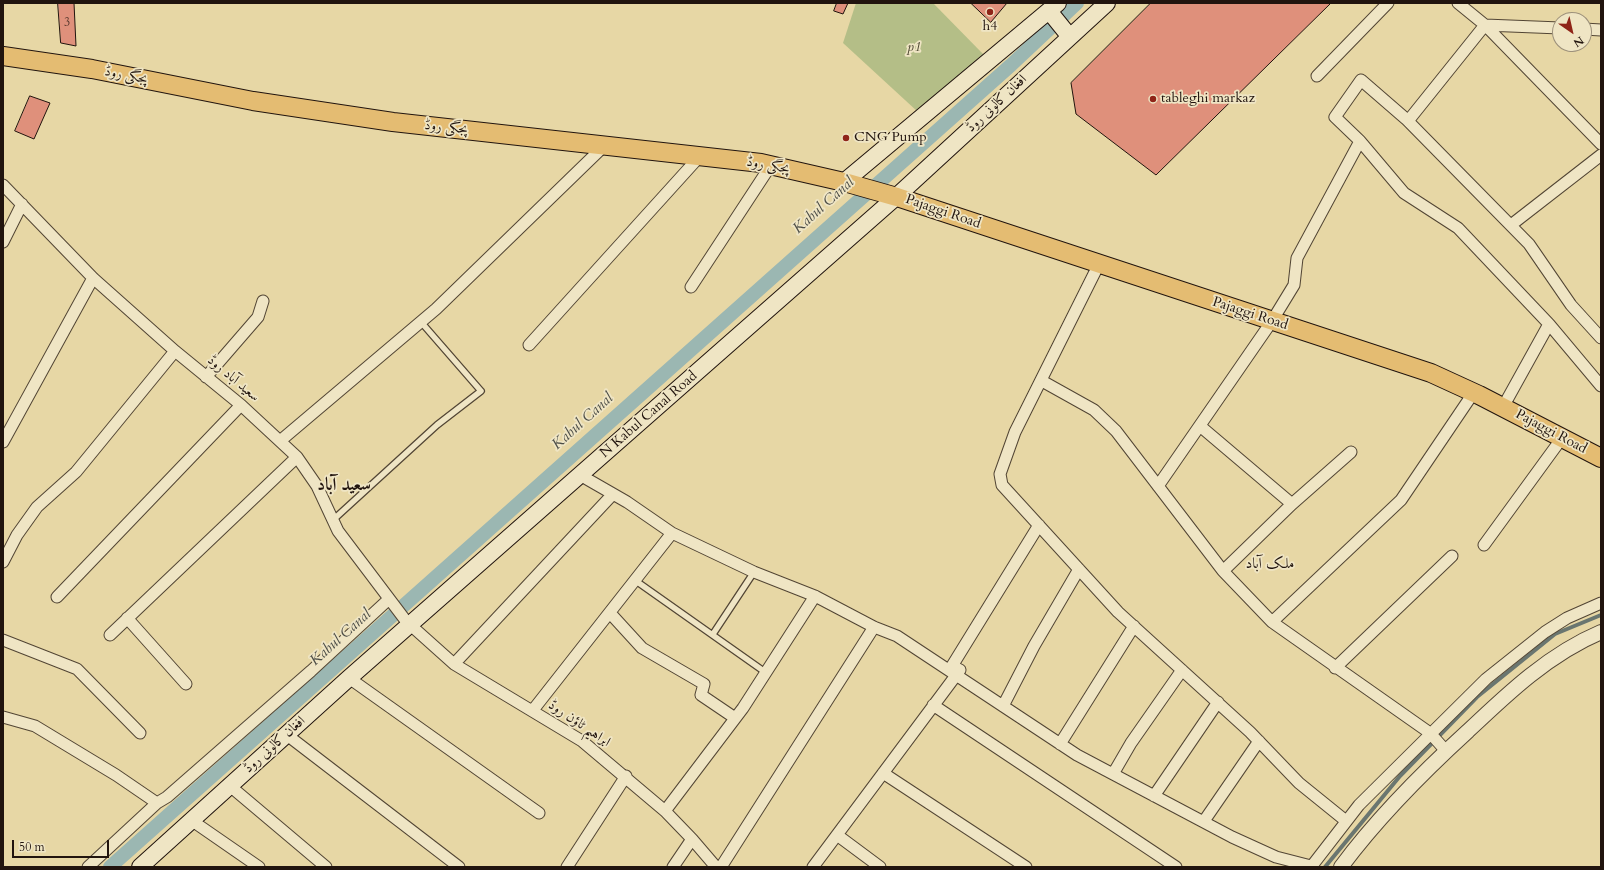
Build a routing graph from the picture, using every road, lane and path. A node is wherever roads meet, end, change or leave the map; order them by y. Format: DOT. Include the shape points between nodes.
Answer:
graph roads {
  1 [pos="1107,3"];
  2 [pos="1388,3"];
  3 [pos="1458,3"];
  4 [pos="1054,11"];
  5 [pos="1485,25"];
  6 [pos="1552,28"];
  7 [pos="1068,34"];
  8 [pos="3,56"];
  9 [pos="1317,76"];
  10 [pos="1408,121"];
  11 [pos="1360,140"];
  12 [pos="1601,144"];
  13 [pos="604,146"];
  14 [pos="1601,155"];
  15 [pos="700,156"];
  16 [pos="771,165"];
  17 [pos="850,184"];
  18 [pos="3,185"];
  19 [pos="892,199"];
  20 [pos="22,204"];
  21 [pos="1511,225"];
  22 [pos="3,242"];
  23 [pos="1099,264"];
  24 [pos="93,278"];
  25 [pos="691,287"];
  26 [pos="263,301"];
  27 [pos="1272,321"];
  28 [pos="421,322"];
  29 [pos="1548,324"];
  30 [pos="1601,338"];
  31 [pos="529,345"];
  32 [pos="175,351"];
  33 [pos="206,377"];
  34 [pos="1042,381"];
  35 [pos="1601,386"];
  36 [pos="1474,392"];
  37 [pos="241,405"];
  38 [pos="1503,407"];
  39 [pos="1200,426"];
  40 [pos="1562,438"];
  41 [pos="280,441"];
  42 [pos="3,442"];
  43 [pos="1351,452"];
  44 [pos="297,457"];
  45 [pos="1601,458"];
  46 [pos="580,475"];
  47 [pos="1158,486"];
  48 [pos="614,494"];
  49 [pos="1292,504"];
  50 [pos="333,520"];
  51 [pos="1038,525"];
  52 [pos="672,532"];
  53 [pos="1484,545"];
  54 [pos="1452,556"];
  55 [pos="3,562"];
  56 [pos="1079,569"];
  57 [pos="1223,571"];
  58 [pos="754,572"];
  59 [pos="636,581"];
  60 [pos="815,596"];
  61 [pos="57,597"];
  62 [pos="389,599"];
  63 [pos="1601,603"];
  64 [pos="610,614"];
  65 [pos="127,618"];
  66 [pos="408,622"];
  67 [pos="1272,622"];
  68 [pos="1134,626"];
  69 [pos="874,627"];
  70 [pos="1601,632"];
  71 [pos="713,634"];
  72 [pos="110,635"];
  73 [pos="3,640"];
  74 [pos="454,664"];
  75 [pos="1335,668"];
  76 [pos="1182,670"];
  77 [pos="765,672"];
  78 [pos="956,675"];
  79 [pos="349,678"];
  80 [pos="186,684"];
  81 [pos="1218,702"];
  82 [pos="933,705"];
  83 [pos="1003,706"];
  84 [pos="532,710"];
  85 [pos="3,717"];
  86 [pos="735,718"];
  87 [pos="140,732"];
  88 [pos="287,734"];
  89 [pos="1432,735"];
  90 [pos="1259,741"];
  91 [pos="1060,744"];
  92 [pos="1445,749"];
  93 [pos="883,773"];
  94 [pos="1113,774"];
  95 [pos="626,776"];
  96 [pos="230,786"];
  97 [pos="1154,796"];
  98 [pos="157,803"];
  99 [pos="665,811"];
  100 [pos="539,813"];
  101 [pos="191,820"];
  102 [pos="1204,821"];
  103 [pos="1346,821"];
  104 [pos="836,835"];
  105 [pos="692,839"];
  106 [pos="88,867"];
  107 [pos="140,867"];
  108 [pos="259,867"];
  109 [pos="326,867"];
  110 [pos="459,867"];
  111 [pos="567,867"];
  112 [pos="672,867"];
  113 [pos="716,867"];
  114 [pos="721,867"];
  115 [pos="812,867"];
  116 [pos="880,867"];
  117 [pos="1026,867"];
  118 [pos="1176,867"];
  119 [pos="1311,867"];
  120 [pos="1341,867"];
  1 -- 7 [label="main road, افغان کالونی روڈ"];
  2 -- 9 [label="street"];
  3 -- 5 [label="street"];
  4 -- 7 [label="main road"];
  4 -- 17 [label="main road"];
  5 -- 6 [label="street"];
  5 -- 10 [label="street"];
  5 -- 12 [label="street"];
  7 -- 19 [label="main road, افغان کالونی روڈ"];
  8 -- 13 [label="main road, پجگی روڈ" via="92,69 261,102 393,122"];
  10 -- 11 [label="street" via="1361,80 1335,117"];
  10 -- 21 [label="street"];
  11 -- 27 [label="street" via="1297,258 1294,285"];
  11 -- 29 [label="street" via="1404,193 1458,228"];
  13 -- 15 [label="main road, پجگی روڈ"];
  13 -- 28 [label="street"];
  14 -- 21 [label="street"];
  15 -- 16 [label="main road, پجگی روڈ"];
  15 -- 31 [label="street"];
  16 -- 17 [label="main road, پجگی روڈ"];
  16 -- 25 [label="street"];
  17 -- 19 [label="main road, پجگی روڈ"];
  18 -- 20 [label="street, سعید آباد روڈ"];
  19 -- 23 [label="main road, Pajaggi Road"];
  19 -- 46 [label="main road, N Kabul Canal Road"];
  20 -- 22 [label="street"];
  20 -- 24 [label="street, سعید آباد روڈ"];
  21 -- 30 [label="street" via="1529,244 1571,304"];
  23 -- 27 [label="main road, Pajaggi Road"];
  23 -- 34 [label="street"];
  24 -- 32 [label="street, سعید آباد روڈ"];
  24 -- 42 [label="street"];
  26 -- 33 [label="street" via="258,316"];
  27 -- 36 [label="main road, Pajaggi Road" via="1432,373"];
  27 -- 39 [label="street"];
  28 -- 41 [label="street"];
  28 -- 50 [label="lane" via="481,391 437,425"];
  29 -- 35 [label="street"];
  29 -- 38 [label="street"];
  32 -- 33 [label="street, سعید آباد روڈ"];
  32 -- 55 [label="street" via="76,472 37,507 17,535"];
  33 -- 37 [label="street, سعید آباد روڈ"];
  34 -- 47 [label="street" via="1094,410 1116,431"];
  34 -- 51 [label="street" via="1015,432 1000,474 1002,485"];
  36 -- 38 [label="main road, Pajaggi Road"];
  36 -- 67 [label="street" via="1400,500"];
  37 -- 41 [label="street, سعید آباد روڈ"];
  37 -- 61 [label="street"];
  38 -- 40 [label="main road, Pajaggi Road"];
  39 -- 47 [label="street"];
  39 -- 49 [label="street"];
  40 -- 45 [label="main road, Pajaggi Road"];
  40 -- 53 [label="street"];
  41 -- 44 [label="street, سعید آباد روڈ"];
  43 -- 49 [label="street"];
  44 -- 50 [label="street, سعید آباد روڈ" via="316,486"];
  44 -- 65 [label="street"];
  46 -- 48 [label="street"];
  46 -- 66 [label="main road, N Kabul Canal Road"];
  47 -- 57 [label="street"];
  48 -- 52 [label="street"];
  48 -- 74 [label="street"];
  49 -- 57 [label="street"];
  50 -- 62 [label="street, سعید آباد روڈ" via="338,531"];
  51 -- 56 [label="street"];
  51 -- 78 [label="street" via="952,666 960,670"];
  52 -- 58 [label="street"];
  52 -- 59 [label="street"];
  54 -- 75 [label="street"];
  56 -- 68 [label="street"];
  56 -- 83 [label="street"];
  57 -- 67 [label="street"];
  58 -- 60 [label="street"];
  58 -- 71 [label="lane"];
  59 -- 64 [label="street"];
  59 -- 71 [label="lane"];
  60 -- 69 [label="street"];
  60 -- 77 [label="street"];
  62 -- 66 [label="street, سعید آباد روڈ"];
  62 -- 98 [label="street" via="305,677"];
  63 -- 89 [label="street" via="1567,618 1535,640 1486,679"];
  64 -- 84 [label="street"];
  64 -- 86 [label="street" via="642,648 704,684 701,695"];
  65 -- 72 [label="street"];
  65 -- 80 [label="street"];
  66 -- 74 [label="street, ابراہیم ٹاؤن روڈ"];
  66 -- 79 [label="main road, افغان کالونی روڈ"];
  67 -- 75 [label="street"];
  68 -- 76 [label="street"];
  68 -- 91 [label="street"];
  69 -- 78 [label="street" via="897,636"];
  69 -- 114 [label="street"];
  70 -- 92 [label="street" via="1545,663"];
  71 -- 77 [label="lane"];
  73 -- 87 [label="street" via="77,669"];
  74 -- 84 [label="street, ابراہیم ٹاؤن روڈ"];
  75 -- 89 [label="street"];
  76 -- 81 [label="street"];
  76 -- 94 [label="street" via="1131,743"];
  77 -- 86 [label="street"];
  78 -- 82 [label="street"];
  78 -- 83 [label="street"];
  79 -- 88 [label="main road, افغان کالونی روڈ"];
  79 -- 100 [label="street"];
  81 -- 90 [label="street"];
  81 -- 97 [label="street"];
  82 -- 93 [label="street"];
  82 -- 118 [label="street"];
  83 -- 91 [label="street"];
  84 -- 95 [label="street, ابراہیم ٹاؤن روڈ" via="582,741"];
  85 -- 98 [label="street" via="35,726"];
  86 -- 99 [label="street"];
  88 -- 96 [label="main road, افغان کالونی روڈ"];
  88 -- 110 [label="street"];
  89 -- 92 [label="street"];
  89 -- 103 [label="street" via="1359,805"];
  90 -- 102 [label="street"];
  90 -- 103 [label="street" via="1299,783"];
  91 -- 94 [label="street"];
  92 -- 120 [label="street" via="1373,827"];
  93 -- 104 [label="street"];
  93 -- 117 [label="street"];
  94 -- 97 [label="street"];
  95 -- 99 [label="street, ابراہیم ٹاؤن روڈ"];
  95 -- 111 [label="street"];
  96 -- 101 [label="main road, افغان کالونی روڈ"];
  96 -- 109 [label="street"];
  97 -- 102 [label="street"];
  98 -- 106 [label="street"];
  99 -- 105 [label="street, ابراہیم ٹاؤن روڈ"];
  101 -- 107 [label="main road, افغان کالونی روڈ"];
  101 -- 108 [label="street"];
  102 -- 119 [label="street" via="1276,857"];
  103 -- 119 [label="street"];
  104 -- 115 [label="street"];
  104 -- 116 [label="street"];
  105 -- 112 [label="street"];
  105 -- 113 [label="street, ابراہیم ٹاؤن روڈ"];
}
